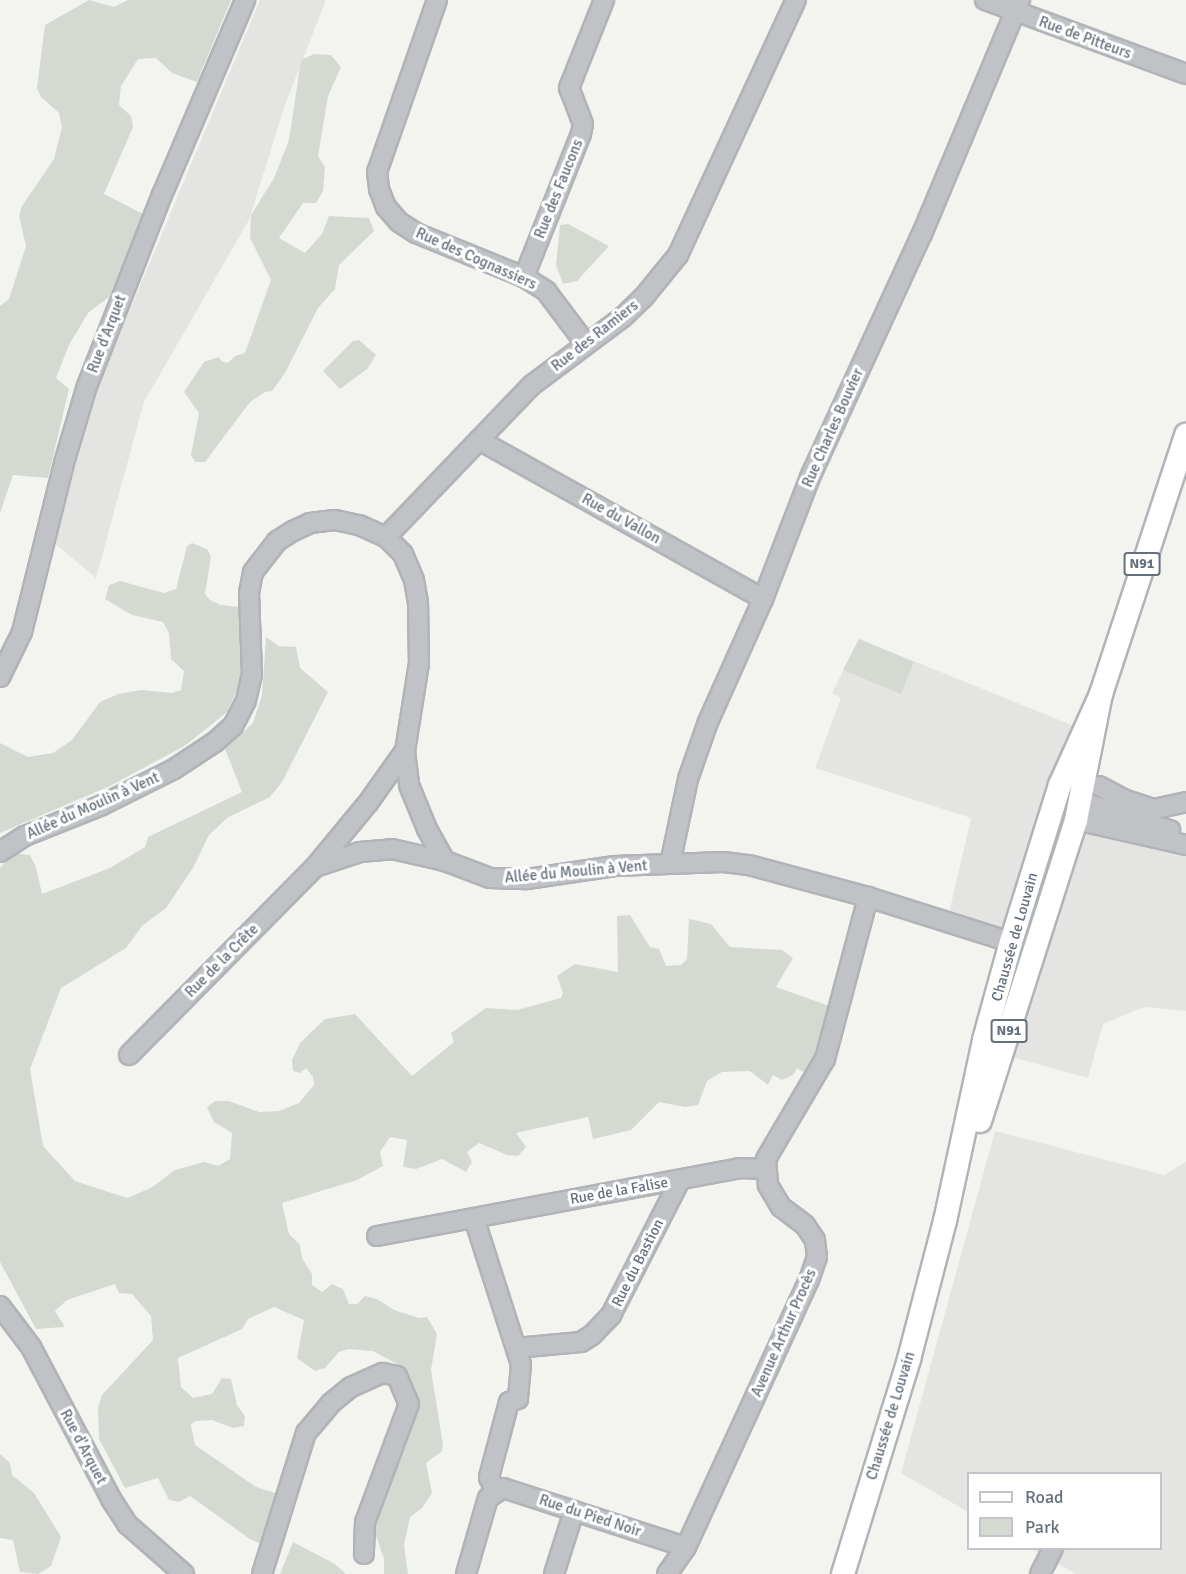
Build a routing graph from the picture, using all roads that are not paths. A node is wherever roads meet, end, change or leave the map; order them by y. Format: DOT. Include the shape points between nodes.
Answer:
graph roads {
  1 [pos="245,0"];
  2 [pos="438,0"];
  3 [pos="604,0"];
  4 [pos="796,0"];
  5 [pos="985,0"];
  6 [pos="1017,6"];
  7 [pos="1186,74"];
  8 [pos="524,277"];
  9 [pos="586,344"];
  10 [pos="1186,435"];
  11 [pos="479,440"];
  12 [pos="386,537"];
  13 [pos="763,599"];
  14 [pos="0,677"];
  15 [pos="1101,694"];
  16 [pos="405,751"];
  17 [pos="1099,786"];
  18 [pos="1058,791"];
  19 [pos="1186,802"];
  20 [pos="1078,810"];
  21 [pos="1186,834"];
  22 [pos="1186,845"];
  23 [pos="0,852"];
  24 [pos="445,861"];
  25 [pos="670,864"];
  26 [pos="315,867"];
  27 [pos="868,897"];
  28 [pos="1037,941"];
  29 [pos="1011,942"];
  30 [pos="1003,1015"];
  31 [pos="129,1055"];
  32 [pos="765,1169"];
  33 [pos="680,1180"];
  34 [pos="474,1218"];
  35 [pos="376,1236"];
  36 [pos="0,1306"];
  37 [pos="516,1348"];
  38 [pos="495,1491"];
  39 [pos="574,1511"];
  40 [pos="686,1547"];
  41 [pos="1052,1550"];
  42 [pos="364,1554"];
  43 [pos="184,1574"];
  44 [pos="262,1574"];
  45 [pos="466,1574"];
  46 [pos="554,1574"];
  47 [pos="667,1574"];
  48 [pos="843,1574"];
  49 [pos="1040,1574"];
  1 -- 14 [label="street, Rue d'Arquet" via="87,386 22,632"];
  2 -- 8 [label="street, Rue des Cognassiers" via="382,152 377,172 379,189 386,207 416,233"];
  3 -- 8 [label="street, Rue des Faucons" via="569,88 583,124 581,134"];
  4 -- 9 [label="street, Rue des Ramiers" via="678,255 644,298"];
  5 -- 6 [label="street, Rue de Pitteurs"];
  6 -- 7 [label="street, Rue de Pitteurs"];
  6 -- 13 [label="street, Rue Charles Bouvier" via="922,234 810,477"];
  8 -- 9 [label="street, Rue des Cognassiers" via="546,291"];
  9 -- 11 [label="street, Rue des Ramiers" via="532,385"];
  10 -- 15 [label="main road, Chaussée de Louvain / N91"];
  11 -- 12 [label="street, Rue des Ramiers"];
  11 -- 13 [label="street, Rue du Vallon"];
  12 -- 16 [label="street, Allée du Moulin à Vent" via="403,554 418,603 419,663"];
  12 -- 23 [label="street, Allée du Moulin à Vent" via="335,520 310,524 277,541 253,572 249,593 252,675 246,700 233,726 174,769 102,805 25,836"];
  13 -- 25 [label="street, Rue Charles Bouvier" via="708,722 688,779"];
  15 -- 18 [label="main road, Chaussée de Louvain / N91"];
  15 -- 20 [label="main road, Chaussée de Louvain / N91"];
  16 -- 24 [label="street, Allée du Moulin à Vent" via="409,785"];
  16 -- 26 [label="street, Rue de la Crête"];
  17 -- 19 [label="street" via="1154,809"];
  18 -- 20 [label="main road"];
  18 -- 29 [label="main road, Chaussée de Louvain / N91"];
  20 -- 21 [label="street"];
  20 -- 22 [label="street"];
  20 -- 28 [label="main road, Chaussée de Louvain / N91"];
  24 -- 25 [label="street, Allée du Moulin à Vent" via="489,878 527,879 615,866"];
  24 -- 26 [label="street, Rue de la Crête" via="392,849 360,852"];
  25 -- 27 [label="street, Allée du Moulin à Vent" via="749,865"];
  26 -- 31 [label="street, Rue de la Crête"];
  27 -- 29 [label="street, Allée du Moulin à Vent"];
  27 -- 32 [label="street" via="825,1059 766,1159"];
  28 -- 29 [label="main road"];
  28 -- 30 [label="main road, Chaussée de Louvain / N91"];
  29 -- 30 [label="main road, Chaussée de Louvain / N91"];
  30 -- 48 [label="main road, Chaussée de Louvain / N91" via="984,1040 945,1221 909,1359"];
  32 -- 33 [label="street, Rue de la Falise" via="739,1168"];
  32 -- 40 [label="street, Avenue Arthur Procès" via="768,1185 781,1207 805,1225 815,1240 817,1257"];
  33 -- 34 [label="street, Rue de la Falise"];
  33 -- 37 [label="street, Rue du Bastion" via="611,1315 592,1335 581,1342"];
  34 -- 35 [label="street, Rue de la Falise"];
  34 -- 37 [label="street"];
  36 -- 43 [label="street, Rue d'Arquet" via="31,1347 127,1524"];
  37 -- 38 [label="street" via="521,1364 518,1399 509,1402 489,1477"];
  38 -- 39 [label="street, Rue du Pied Noir" via="503,1488"];
  38 -- 45 [label="street" via="488,1498"];
  39 -- 40 [label="street, Rue du Pied Noir"];
  39 -- 46 [label="street"];
  40 -- 47 [label="street, Avenue Arthur Procès"];
  41 -- 49 [label="street"];
  42 -- 44 [label="street" via="365,1522 409,1404 397,1376 383,1373 351,1386 306,1432"];
}
